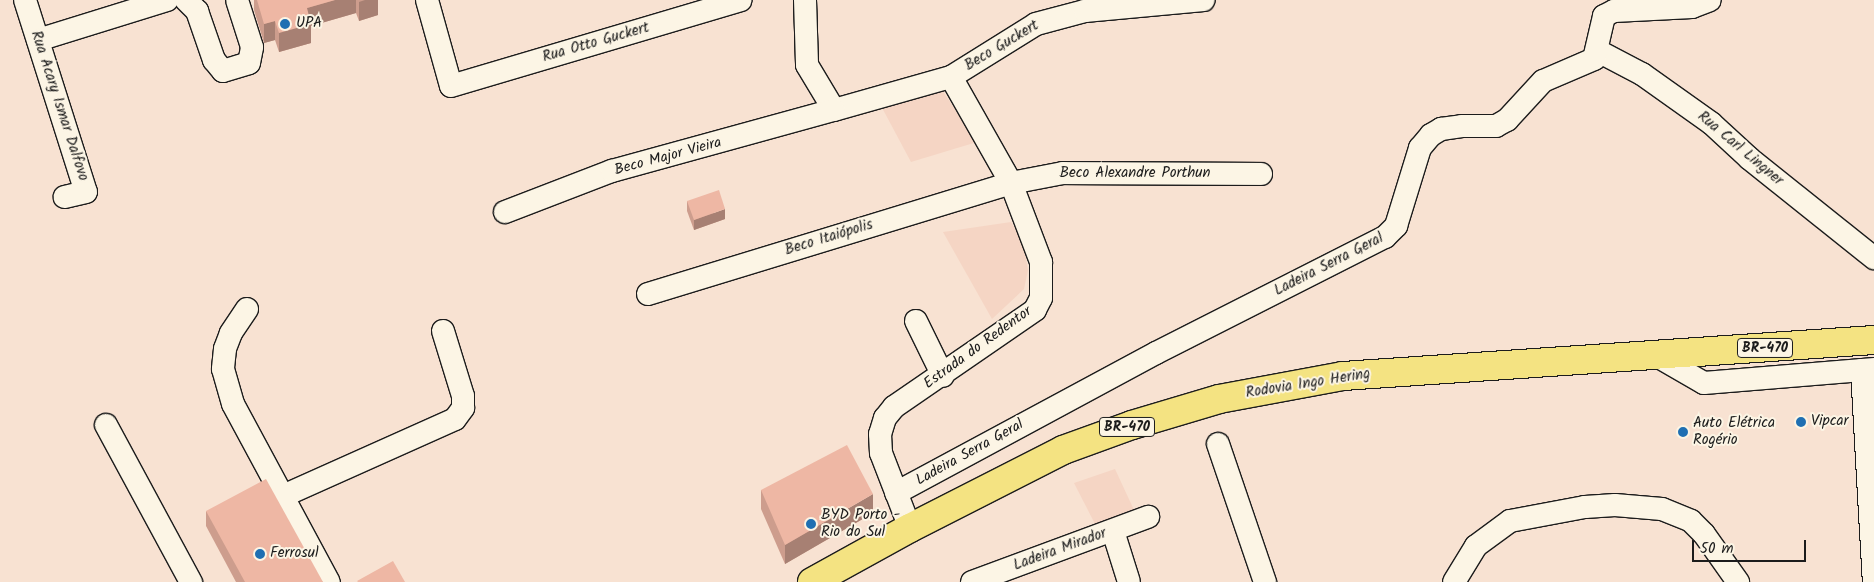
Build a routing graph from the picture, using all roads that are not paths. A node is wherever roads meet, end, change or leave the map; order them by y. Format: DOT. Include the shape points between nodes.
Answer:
graph roads {
  1 [pos="25,0"];
  2 [pos="168,0"];
  3 [pos="186,0"];
  4 [pos="237,0"];
  5 [pos="427,0"];
  6 [pos="741,0"];
  7 [pos="804,0"];
  8 [pos="1203,0"];
  9 [pos="1710,0"];
  10 [pos="38,40"];
  11 [pos="1598,51"];
  12 [pos="951,77"];
  13 [pos="834,110"];
  14 [pos="1261,174"];
  15 [pos="1011,183"];
  16 [pos="65,197"];
  17 [pos="505,212"];
  18 [pos="1874,258"];
  19 [pos="648,294"];
  20 [pos="247,309"];
  21 [pos="916,321"];
  22 [pos="443,332"];
  23 [pos="1874,340"];
  24 [pos="1657,356"];
  25 [pos="1868,369"];
  26 [pos="943,376"];
  27 [pos="106,425"];
  28 [pos="1218,444"];
  29 [pos="896,493"];
  30 [pos="283,496"];
  31 [pos="1148,517"];
  32 [pos="910,528"];
  33 [pos="1113,531"];
  34 [pos="191,582"];
  35 [pos="329,582"];
  36 [pos="812,582"];
  37 [pos="972,582"];
  38 [pos="1129,582"];
  39 [pos="1265,582"];
  40 [pos="1454,582"];
  41 [pos="1738,582"];
  42 [pos="1874,582"];
  1 -- 10 [label="street, Rua Acary Ismar Dalfovo"];
  2 -- 10 [label="street"];
  3 -- 4 [label="street" via="197,11 214,60 223,72 249,63 252,47"];
  5 -- 6 [label="street, Rua Otto Guckert" via="451,86"];
  7 -- 13 [label="street" via="807,65"];
  8 -- 12 [label="street, Beco Guckert" via="1085,11 1036,24"];
  9 -- 11 [label="street" via="1676,9 1614,11 1604,16"];
  10 -- 16 [label="street, Rua Acary Ismar Dalfovo" via="86,192"];
  11 -- 18 [label="street, Rua Carl Lingner" via="1642,74 1711,123 1750,159"];
  11 -- 29 [label="street, Ladeira Serra Geral" via="1586,65 1543,81 1507,120 1496,126 1462,126 1431,134 1420,148 1396,226 1373,245 1149,357"];
  12 -- 13 [label="street"];
  12 -- 15 [label="street, Estrada do Redentor"];
  13 -- 17 [label="street, Beco Major Vieira" via="612,171"];
  14 -- 15 [label="street, Beco Alexandre Porthun" via="1062,173"];
  15 -- 19 [label="street, Beco Itaiópolis"];
  15 -- 26 [label="street, Estrada do Redentor" via="1041,262 1041,298 1035,310"];
  20 -- 30 [label="street" via="231,333 223,369 233,404"];
  21 -- 26 [label="street"];
  22 -- 30 [label="street" via="463,396 462,408 455,419"];
  23 -- 24 [label="highway, Rodovia Ingo Hering / BR-470"];
  24 -- 25 [label="street" via="1704,383"];
  24 -- 32 [label="highway, Rodovia Ingo Hering / BR-470" via="1343,376 1219,399 1063,450"];
  25 -- 42 [label="street"];
  26 -- 29 [label="street, Estrada do Redentor" via="894,407 885,418 880,434 881,453"];
  27 -- 34 [label="street"];
  28 -- 39 [label="street"];
  29 -- 32 [label="street, Estrada do Redentor"];
  30 -- 35 [label="street"];
  31 -- 33 [label="street, Ladeira Mirador"];
  32 -- 36 [label="highway, Rodovia Ingo Hering / BR-470"];
  33 -- 37 [label="street, Ladeira Mirador"];
  33 -- 38 [label="street"];
  40 -- 41 [label="street" via="1476,546 1510,521 1585,507 1615,506 1662,509 1691,521"];
}
